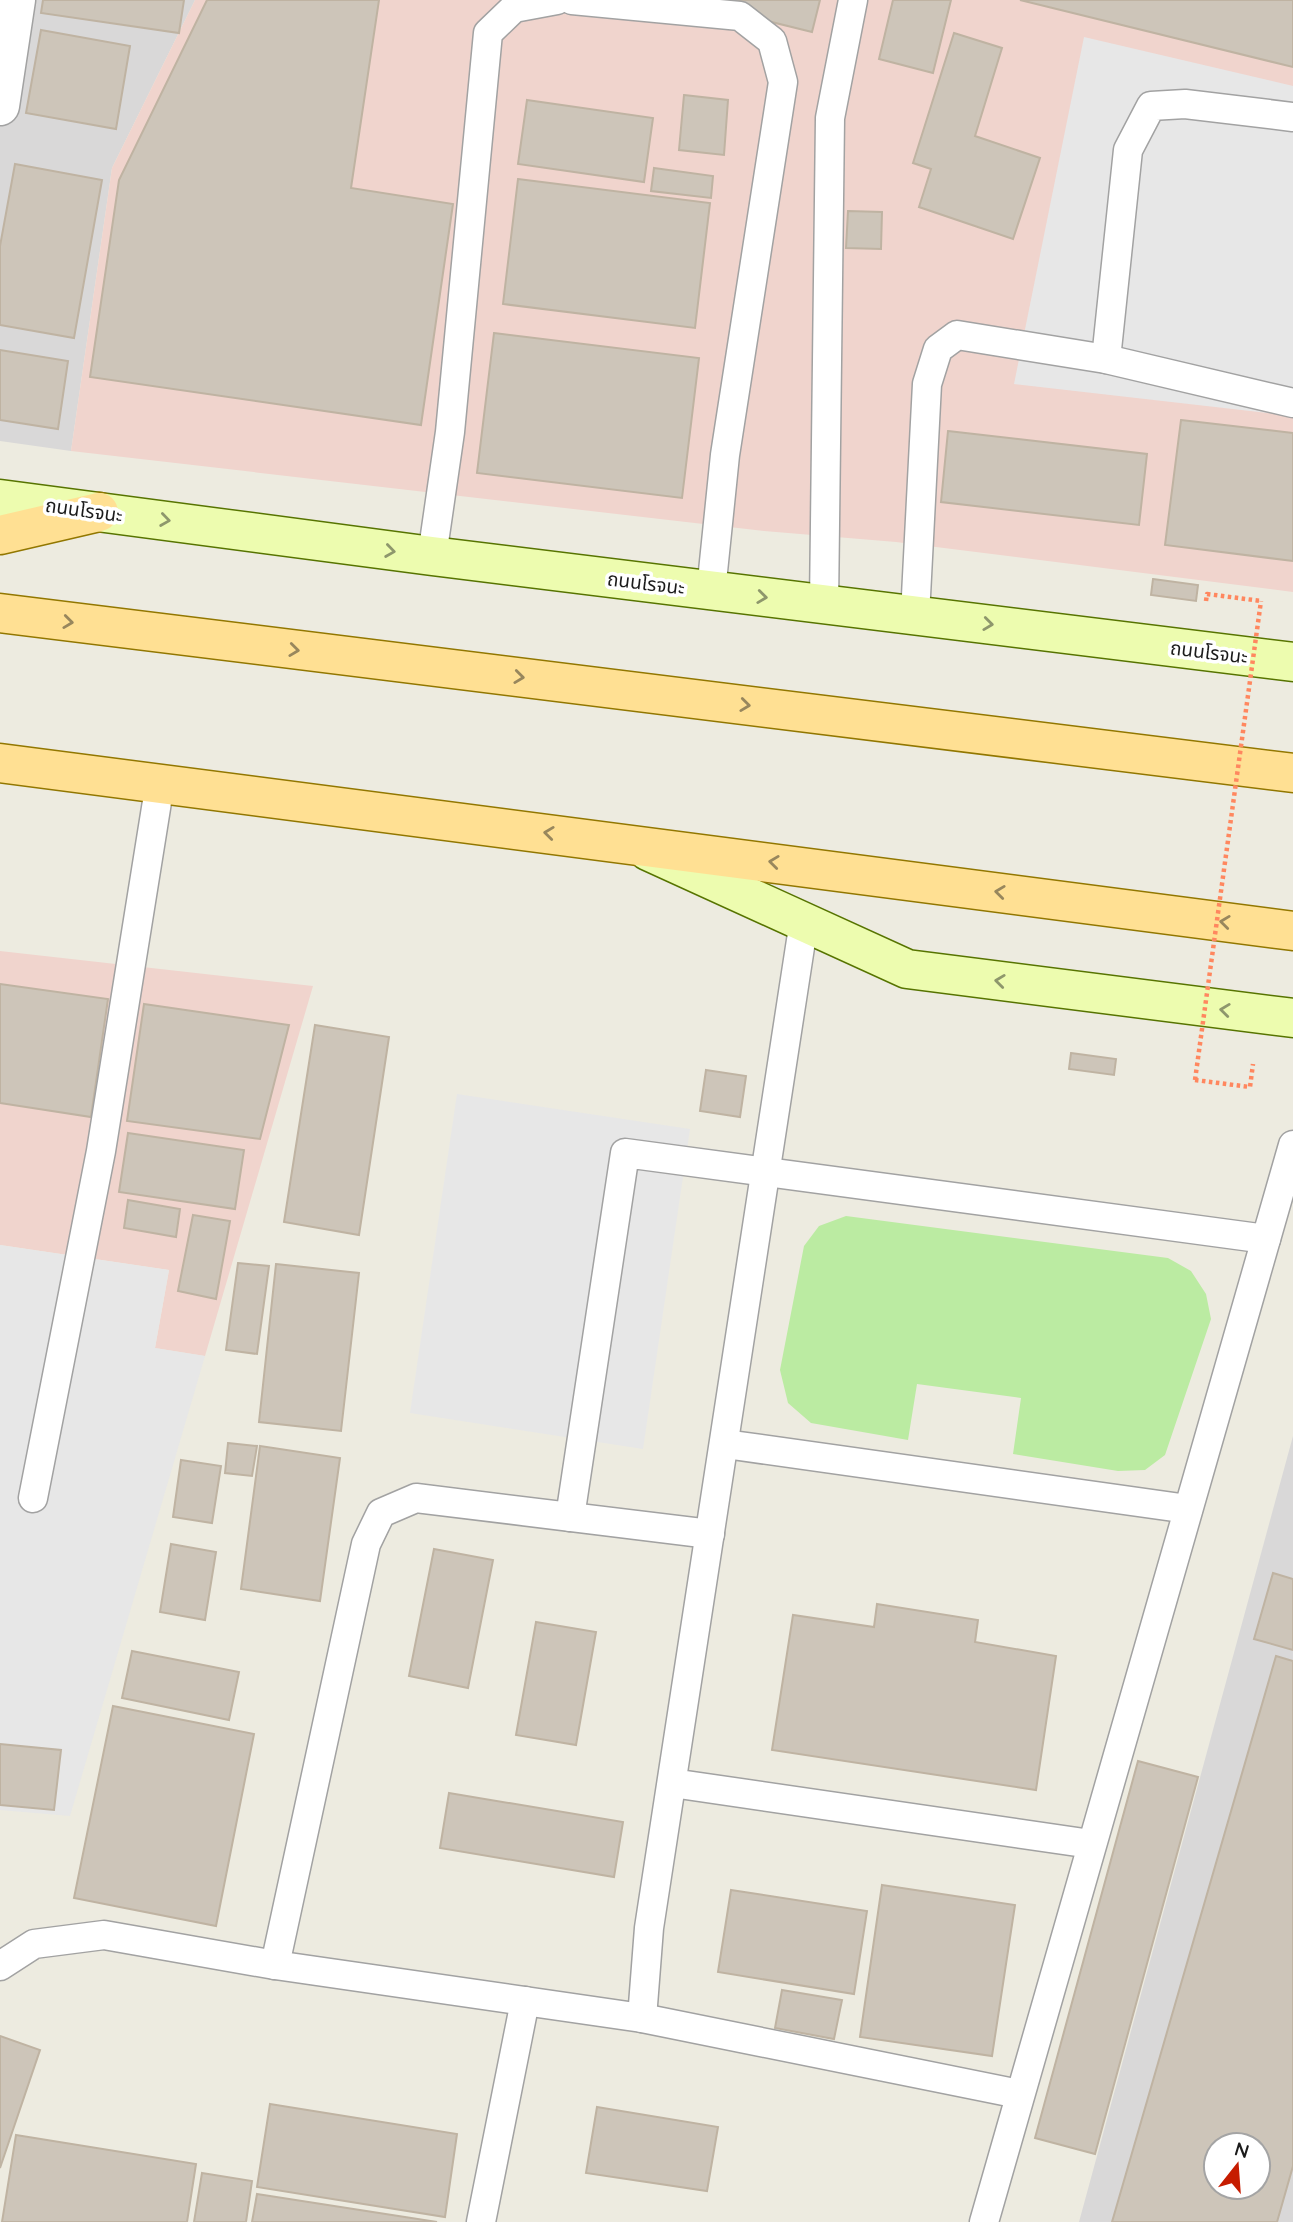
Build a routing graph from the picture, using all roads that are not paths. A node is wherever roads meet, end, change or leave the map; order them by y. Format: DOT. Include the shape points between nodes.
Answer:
graph roads {
  1 [pos="16,0"];
  2 [pos="556,0"];
  3 [pos="572,0"];
  4 [pos="853,0"];
  5 [pos="0,106"];
  6 [pos="1293,117"];
  7 [pos="1105,359"];
  8 [pos="1293,403"];
  9 [pos="0,499"];
  10 [pos="99,512"];
  11 [pos="0,535"];
  12 [pos="432,556"];
  13 [pos="710,591"];
  14 [pos="824,605"];
  15 [pos="0,613"];
  16 [pos="915,615"];
  17 [pos="1293,662"];
  18 [pos="0,763"];
  19 [pos="1293,773"];
  20 [pos="160,783"];
  21 [pos="632,844"];
  22 [pos="804,922"];
  23 [pos="1293,931"];
  24 [pos="1293,1018"];
  25 [pos="1293,1145"];
  26 [pos="766,1171"];
  27 [pos="1266,1239"];
  28 [pos="725,1444"];
  29 [pos="33,1498"];
  30 [pos="1188,1509"];
  31 [pos="570,1517"];
  32 [pos="710,1534"];
  33 [pos="672,1783"];
  34 [pos="1091,1844"];
  35 [pos="275,1965"];
  36 [pos="0,1966"];
  37 [pos="525,2001"];
  38 [pos="642,2018"];
  39 [pos="1019,2094"];
  40 [pos="481,2222"];
  41 [pos="984,2222"];
  1 -- 5 [label="street"];
  2 -- 12 [label="lane" via="514,8 488,33 450,432"];
  3 -- 13 [label="lane" via="740,16 772,41 783,82 725,455"];
  4 -- 14 [label="lane" via="830,118"];
  6 -- 7 [label="lane" via="1185,104 1151,106 1128,150"];
  7 -- 8 [label="lane"];
  7 -- 16 [label="lane" via="957,335 938,349 927,384"];
  9 -- 10 [label="main road, ถนนโรจนะ"];
  10 -- 11 [label="main road"];
  10 -- 12 [label="main road, ถนนโรจนะ, one-way"];
  12 -- 13 [label="main road, ถนนโรจนะ"];
  13 -- 14 [label="main road, ถนนโรจนะ, one-way"];
  14 -- 16 [label="main road, ถนนโรจนะ"];
  15 -- 19 [label="main road, one-way"];
  16 -- 17 [label="main road, ถนนโรจนะ, one-way"];
  18 -- 20 [label="main road"];
  21 -- 20 [label="main road, one-way"];
  20 -- 29 [label="lane" via="101,1151"];
  21 -- 22 [label="main road"];
  23 -- 21 [label="main road, one-way"];
  24 -- 22 [label="main road, one-way" via="907,969"];
  22 -- 26 [label="lane"];
  25 -- 27 [label="lane"];
  26 -- 27 [label="lane"];
  26 -- 28 [label="lane"];
  26 -- 31 [label="lane" via="625,1153"];
  27 -- 30 [label="lane"];
  28 -- 30 [label="lane"];
  28 -- 32 [label="lane"];
  30 -- 34 [label="lane"];
  31 -- 32 [label="lane"];
  31 -- 35 [label="lane" via="416,1498 381,1513 366,1544"];
  32 -- 33 [label="lane"];
  33 -- 34 [label="lane"];
  33 -- 38 [label="lane" via="649,1928"];
  34 -- 39 [label="lane"];
  35 -- 36 [label="lane" via="104,1935 34,1944"];
  35 -- 37 [label="lane"];
  37 -- 38 [label="lane"];
  37 -- 40 [label="lane"];
  38 -- 39 [label="lane"];
  39 -- 41 [label="lane"];
}
